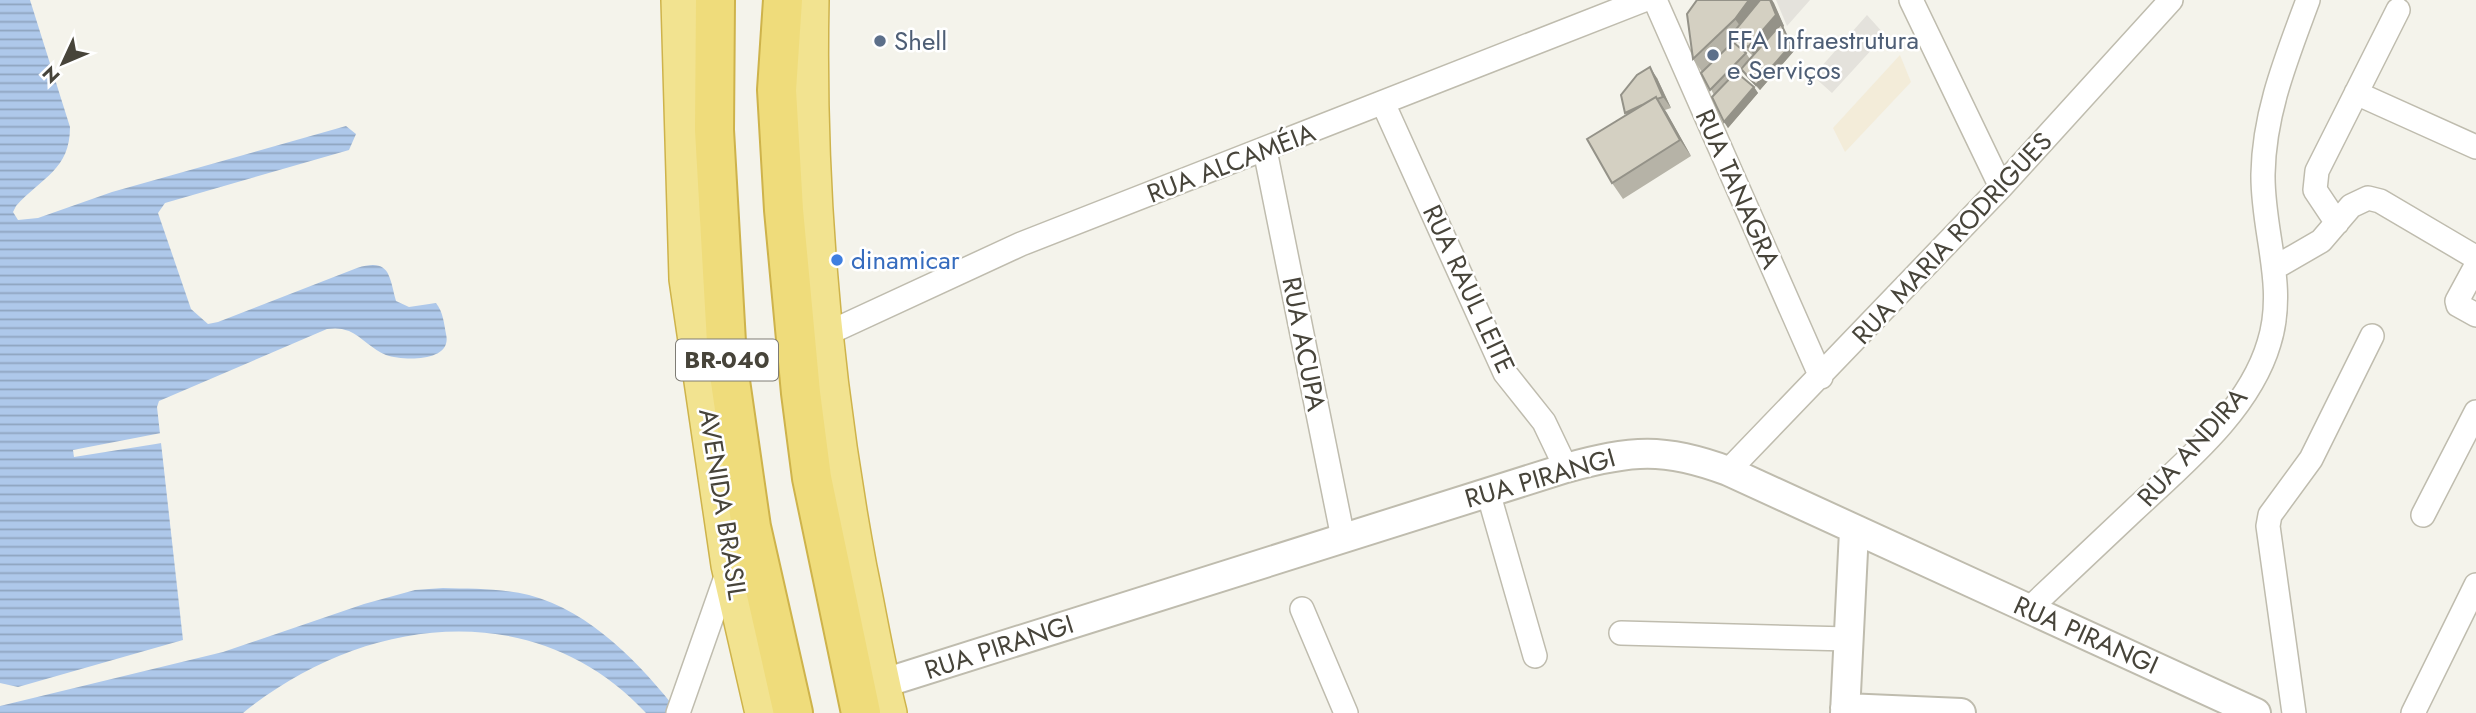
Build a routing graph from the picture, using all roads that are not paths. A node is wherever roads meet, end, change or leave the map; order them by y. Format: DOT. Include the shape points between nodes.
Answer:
graph roads {
  1 [pos="680,0"];
  2 [pos="715,0"];
  3 [pos="783,0"];
  4 [pos="796,0"];
  5 [pos="811,0"];
  6 [pos="1644,0"];
  7 [pos="1655,0"];
  8 [pos="1911,0"];
  9 [pos="2171,0"];
  10 [pos="2308,0"];
  11 [pos="2398,10"];
  12 [pos="2356,93"];
  13 [pos="1383,103"];
  14 [pos="2476,147"];
  15 [pos="1265,150"];
  16 [pos="2001,187"];
  17 [pos="2337,223"];
  18 [pos="2473,260"];
  19 [pos="2276,267"];
  20 [pos="2476,315"];
  21 [pos="822,336"];
  22 [pos="2372,336"];
  23 [pos="1821,377"];
  24 [pos="2476,412"];
  25 [pos="1566,468"];
  26 [pos="1728,471"];
  27 [pos="1489,492"];
  28 [pos="2423,515"];
  29 [pos="1854,531"];
  30 [pos="1343,538"];
  31 [pos="730,565"];
  32 [pos="2476,585"];
  33 [pos="1302,609"];
  34 [pos="2029,609"];
  35 [pos="1621,633"];
  36 [pos="1849,639"];
  37 [pos="1535,656"];
  38 [pos="877,703"];
  39 [pos="680,710"];
  40 [pos="1845,711"];
  41 [pos="764,713"];
  42 [pos="793,713"];
  43 [pos="1346,713"];
  44 [pos="1961,713"];
  45 [pos="2256,713"];
  46 [pos="2294,713"];
  47 [pos="2413,713"];
  1 -- 31 [label="highway, AVENIDA BRASIL" via="688,279"];
  2 -- 42 [label="highway, AVENIDA BRASIL / BR-040" via="715,130 727,360 751,527"];
  3 -- 38 [label="highway, BR-040" via="777,90 784,210 812,478"];
  4 -- 21 [label="highway" via="802,244"];
  5 -- 21 [label="highway" via="811,122"];
  6 -- 13 [label="street, RUA ALCAMÉIA"];
  7 -- 23 [label="street, RUA TANAGRA"];
  8 -- 16 [label="street"];
  9 -- 16 [label="street, RUA MARIA RODRIGUES"];
  10 -- 19 [label="street, RUA ANDIRA" via="2279,78 2266,132 2263,177"];
  11 -- 12 [label="street"];
  12 -- 14 [label="street"];
  12 -- 17 [label="street" via="2315,180 2319,197"];
  13 -- 15 [label="street, RUA ALCAMÉIA"];
  13 -- 25 [label="street, RUA RAUL LEITE" via="1506,373 1544,422"];
  15 -- 21 [label="street, RUA ALCAMÉIA" via="1021,244"];
  15 -- 30 [label="street, RUA ACUPA"];
  16 -- 23 [label="street, RUA MARIA RODRIGUES"];
  17 -- 18 [label="street" via="2351,206 2368,198"];
  17 -- 19 [label="street" via="2306,251"];
  18 -- 20 [label="street" via="2457,301"];
  19 -- 34 [label="street, RUA ANDIRA" via="2270,342 2241,397 2185,462"];
  21 -- 38 [label="highway"];
  22 -- 46 [label="street" via="2311,459 2270,515"];
  23 -- 26 [label="street, RUA MARIA RODRIGUES"];
  24 -- 28 [label="street"];
  25 -- 26 [label="street, RUA PIRANGI" via="1643,451 1700,460"];
  25 -- 27 [label="street, RUA PIRANGI"];
  26 -- 29 [label="street, RUA PIRANGI"];
  27 -- 30 [label="street, RUA PIRANGI"];
  27 -- 37 [label="street"];
  29 -- 34 [label="street, RUA PIRANGI"];
  29 -- 36 [label="street"];
  30 -- 38 [label="street, RUA PIRANGI"];
  31 -- 39 [label="street"];
  31 -- 41 [label="highway, AVENIDA BRASIL"];
  32 -- 47 [label="street"];
  33 -- 43 [label="street"];
  34 -- 45 [label="street, RUA PIRANGI"];
  35 -- 36 [label="street"];
  36 -- 40 [label="street"];
  40 -- 44 [label="street"];
}
